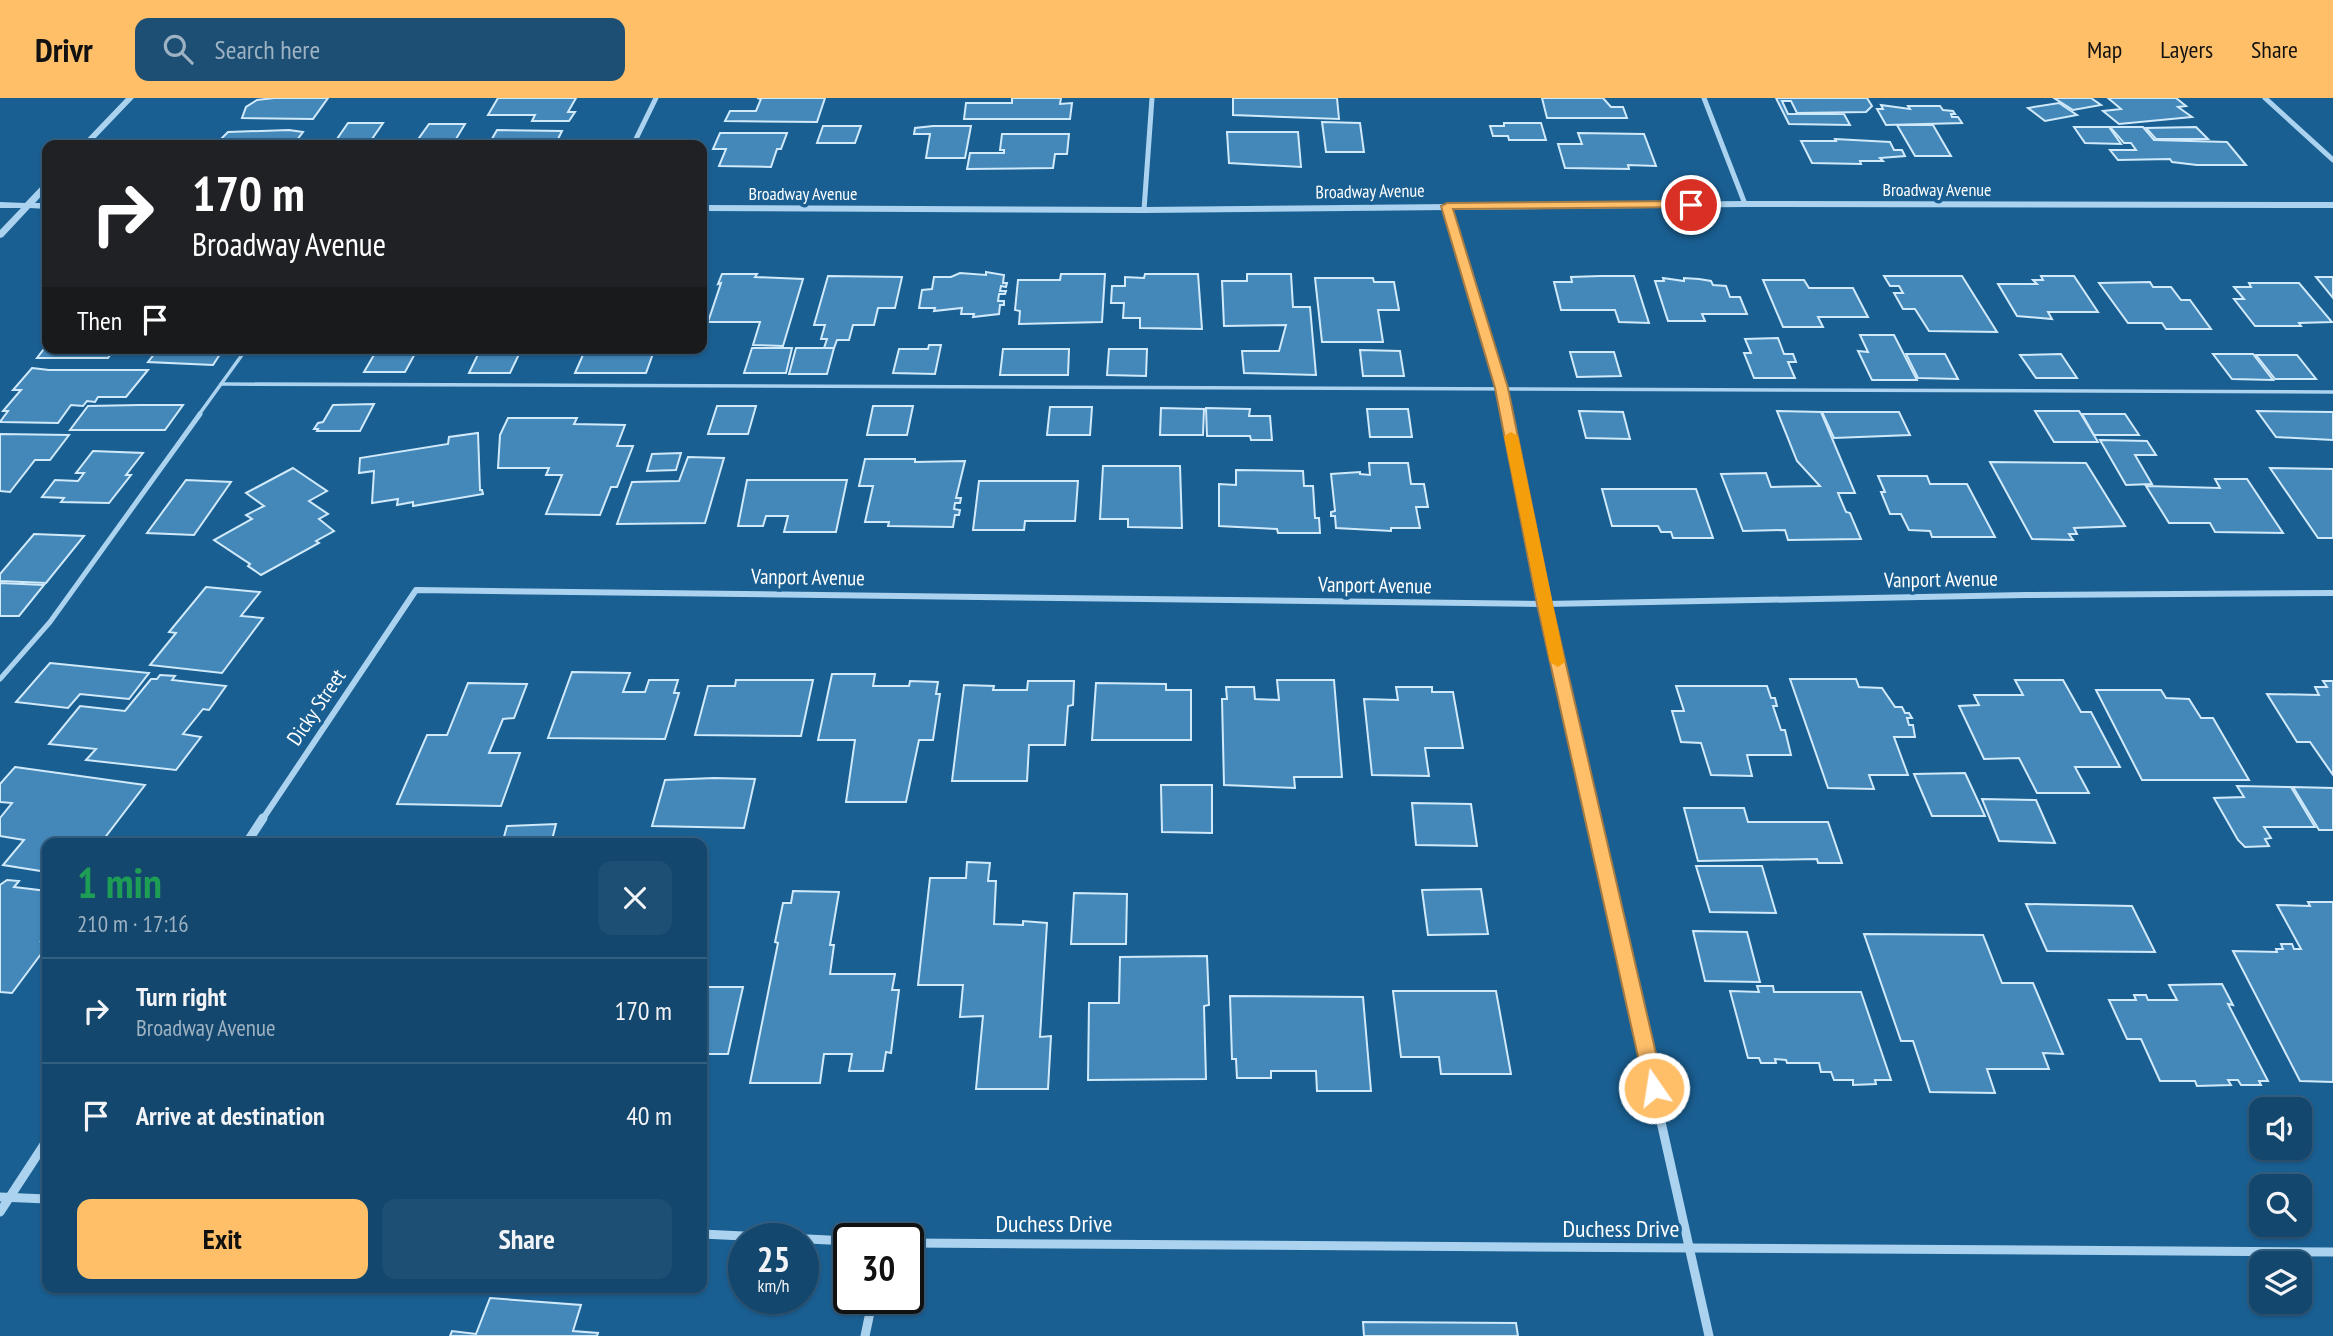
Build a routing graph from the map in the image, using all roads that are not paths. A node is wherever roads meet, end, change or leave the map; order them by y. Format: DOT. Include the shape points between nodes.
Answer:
graph roads {
  1 [pos="130,98"];
  2 [pos="656,98"];
  3 [pos="1152,98"];
  4 [pos="1704,98"];
  5 [pos="2265,98"];
  6 [pos="90,140"];
  7 [pos="636,140"];
  8 [pos="2333,160"];
  9 [pos="42,190"];
  10 [pos="1745,204"];
  11 [pos="0,205"];
  12 [pos="27,205"];
  13 [pos="2333,205"];
  14 [pos="42,206"];
  15 [pos="1447,206"];
  16 [pos="707,208"];
  17 [pos="1144,210"];
  18 [pos="0,234"];
  19 [pos="243,354"];
  20 [pos="221,384"];
  21 [pos="1502,388"];
  22 [pos="2333,393"];
  23 [pos="416,590"];
  24 [pos="2333,593"];
  25 [pos="1545,604"];
  26 [pos="0,679"];
  27 [pos="250,838"];
  28 [pos="42,1147"];
  29 [pos="4,1197"];
  30 [pos="42,1199"];
  31 [pos="0,1212"];
  32 [pos="707,1234"];
  33 [pos="833,1240"];
  34 [pos="924,1243"];
  35 [pos="1691,1250"];
  36 [pos="2333,1252"];
  37 [pos="870,1314"];
  38 [pos="865,1336"];
  39 [pos="1709,1336"];
  1 -- 6 [label="street"];
  2 -- 7 [label="street"];
  3 -- 17 [label="street"];
  4 -- 10 [label="street"];
  5 -- 8 [label="street"];
  9 -- 12 [label="street"];
  10 -- 13 [label="street, Broadway Avenue"];
  10 -- 15 [label="street, Broadway Avenue"];
  11 -- 12 [label="street"];
  12 -- 14 [label="street"];
  12 -- 18 [label="street"];
  15 -- 17 [label="street, Broadway Avenue"];
  15 -- 21 [label="street"];
  16 -- 17 [label="street, Broadway Avenue"];
  19 -- 20 [label="lane"];
  20 -- 21 [label="lane"];
  20 -- 26 [label="lane" via="50,622"];
  21 -- 22 [label="lane"];
  21 -- 25 [label="street"];
  23 -- 25 [label="street, Vanport Avenue"];
  23 -- 27 [label="street, Dicky Street"];
  24 -- 25 [label="street, Vanport Avenue"];
  25 -- 35 [label="street"];
  28 -- 29 [label="street"];
  29 -- 30 [label="street"];
  29 -- 31 [label="street"];
  32 -- 33 [label="street"];
  34 -- 35 [label="street, Duchess Drive"];
  35 -- 36 [label="street, Duchess Drive"];
  35 -- 39 [label="street"];
  37 -- 38 [label="street"];
}
